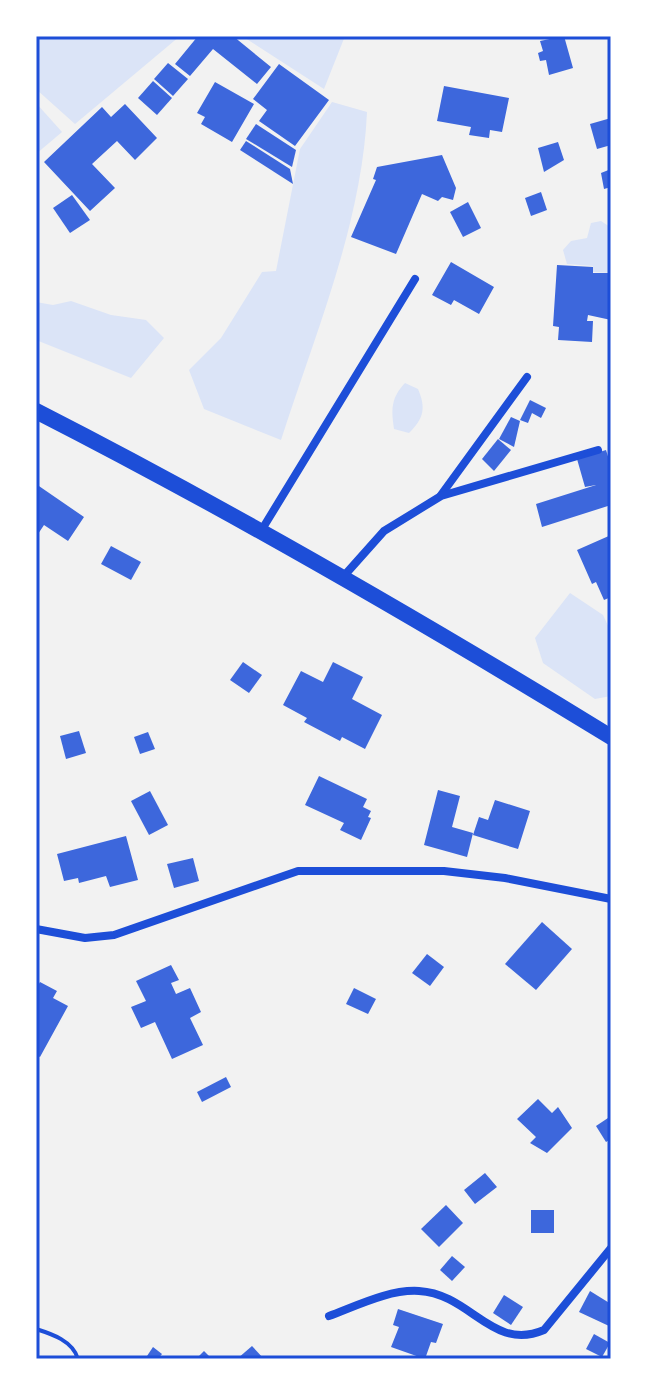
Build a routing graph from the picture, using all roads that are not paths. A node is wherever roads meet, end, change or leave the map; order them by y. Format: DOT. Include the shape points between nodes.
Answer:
graph roads {
  1 [pos="415,279"];
  2 [pos="527,377"];
  3 [pos="36,411"];
  4 [pos="598,450"];
  5 [pos="441,496"];
  6 [pos="260,533"];
  7 [pos="343,578"];
  8 [pos="611,737"];
  9 [pos="611,899"];
  10 [pos="36,929"];
  11 [pos="611,1248"];
  12 [pos="329,1316"];
  1 -- 6 [label="street"];
  2 -- 5 [label="street"];
  3 -- 6 [label="main road"];
  4 -- 5 [label="street"];
  5 -- 7 [label="street" via="384,531"];
  6 -- 7 [label="main road"];
  7 -- 8 [label="main road"];
  9 -- 10 [label="street" via="444,871 324,869 280,876 114,935 85,938"];
  11 -- 12 [label="street" via="544,1330 530,1336 501,1334 456,1301 417,1291"];
}
